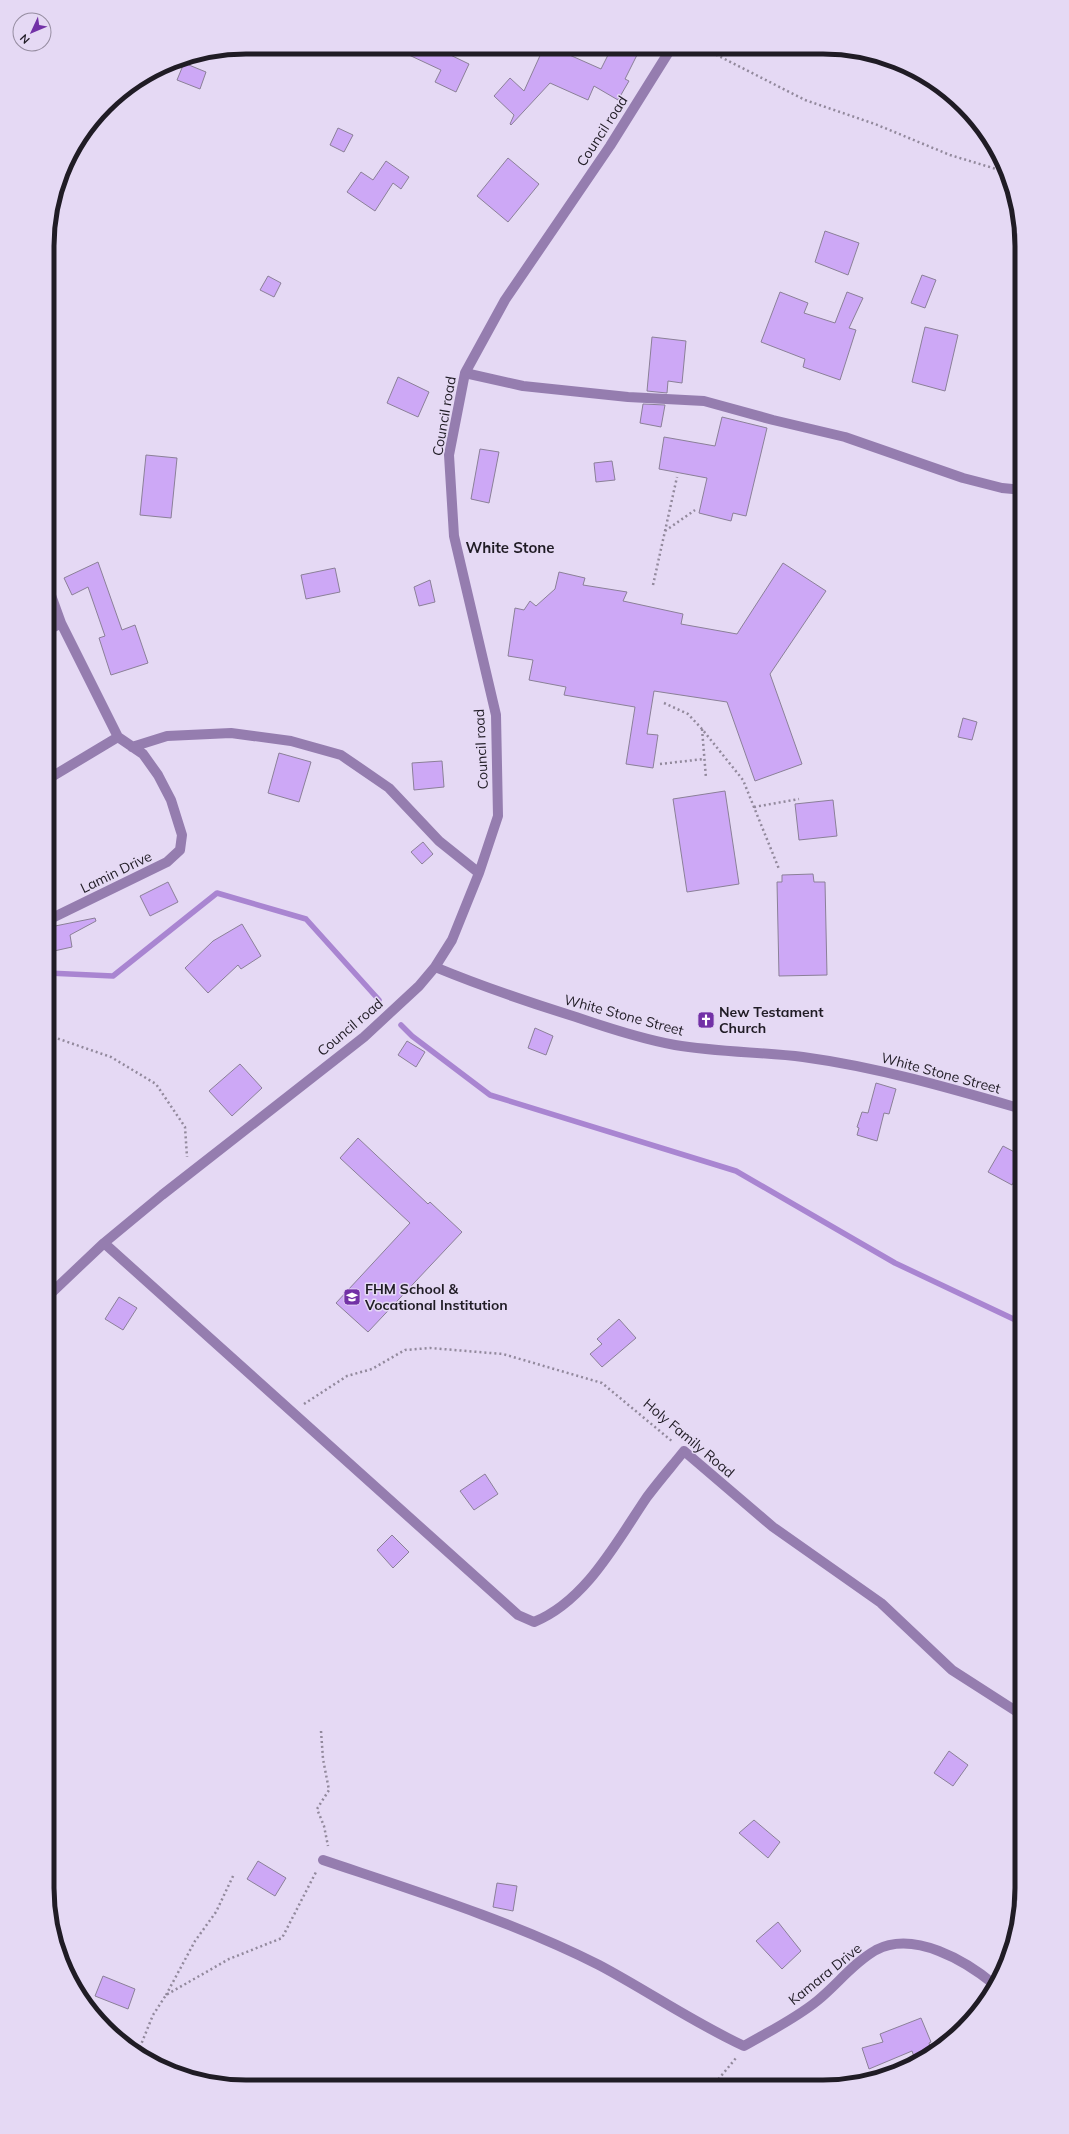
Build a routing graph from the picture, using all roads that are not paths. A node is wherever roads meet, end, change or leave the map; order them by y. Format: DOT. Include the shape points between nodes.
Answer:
graph roads {
  1 [pos="668,54"];
  2 [pos="465,373"];
  3 [pos="1015,489"];
  4 [pos="54,604"];
  5 [pos="61,623"];
  6 [pos="54,627"];
  7 [pos="118,737"];
  8 [pos="132,747"];
  9 [pos="54,775"];
  10 [pos="479,872"];
  11 [pos="54,917"];
  12 [pos="435,967"];
  13 [pos="1015,1106"];
  14 [pos="104,1243"];
  15 [pos="54,1290"];
  16 [pos="1015,1710"];
  17 [pos="323,1860"];
  18 [pos="990,1981"];
  1 -- 2 [label="street, Council road" via="610,146 505,300"];
  2 -- 3 [label="street" via="523,386 628,397 704,400 845,437 964,478"];
  2 -- 10 [label="street, Council road" via="449,455 454,536 496,715 498,816"];
  4 -- 5 [label="street"];
  5 -- 6 [label="street"];
  5 -- 7 [label="street"];
  7 -- 8 [label="street"];
  7 -- 9 [label="street"];
  8 -- 10 [label="street" via="167,736 232,733 291,741 341,755 389,788 439,841"];
  8 -- 11 [label="street, Lamin Drive" via="143,754 171,800 182,836 180,850 167,862"];
  10 -- 12 [label="street, Council road" via="452,940"];
  12 -- 13 [label="street, White Stone Street" via="487,988 571,1016 676,1045 802,1057 866,1067"];
  12 -- 14 [label="street, Council road" via="419,986 364,1037"];
  14 -- 15 [label="street, Council road"];
  14 -- 16 [label="street, Holy Family Road" via="518,1615 534,1622 549,1616 574,1595 598,1567 649,1494 684,1451 773,1527 881,1603 952,1670"];
  17 -- 18 [label="street, Kamara Drive" via="547,1941 599,1966 712,2031 744,2046 817,2001 851,1969 876,1950 892,1944 916,1944 941,1952 974,1968"];
}
